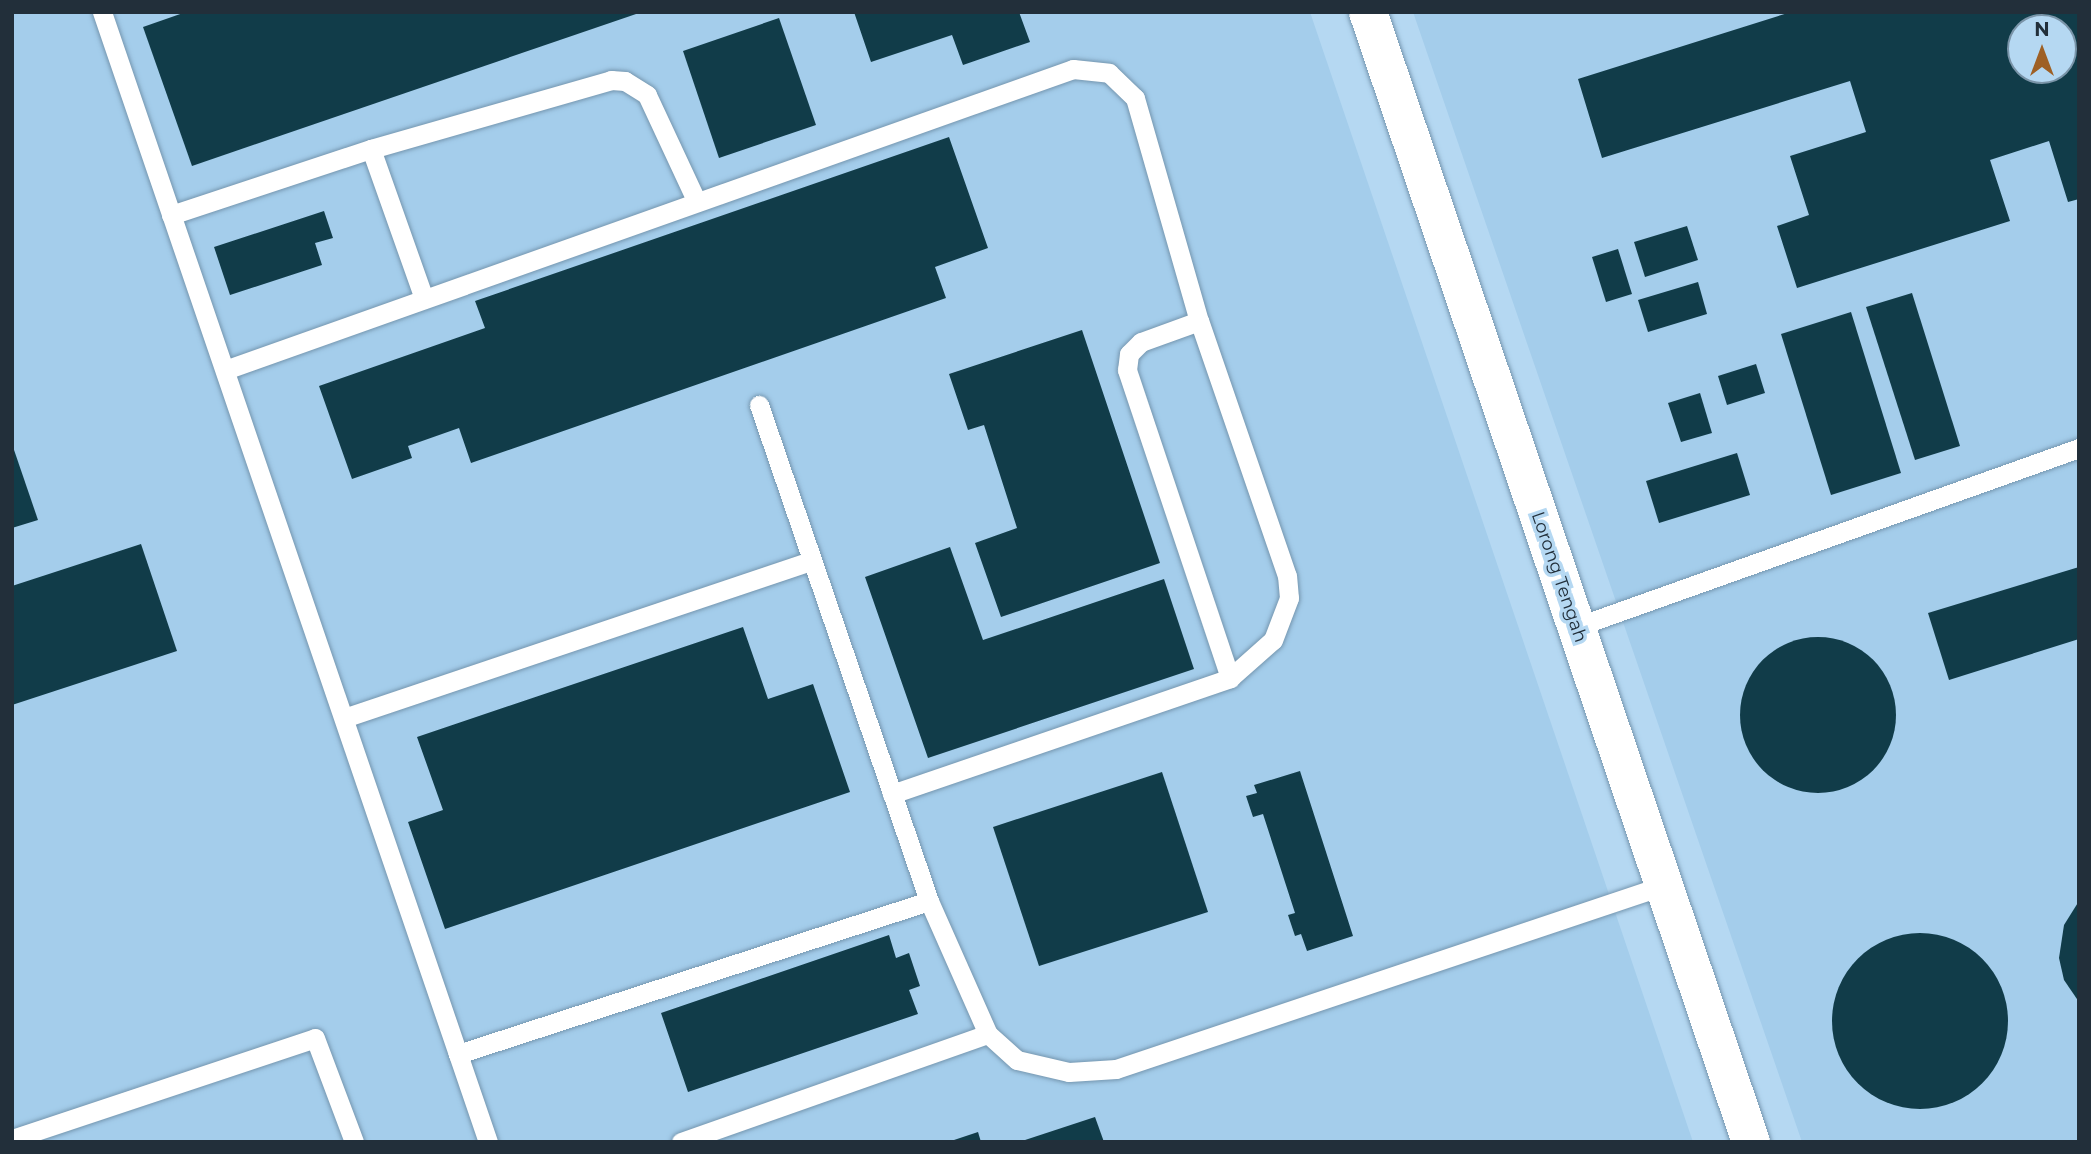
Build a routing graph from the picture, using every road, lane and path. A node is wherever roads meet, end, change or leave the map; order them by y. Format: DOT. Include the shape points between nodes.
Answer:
graph roads {
  1 [pos="102,12"];
  2 [pos="1368,12"];
  3 [pos="371,149"];
  4 [pos="697,202"];
  5 [pos="172,215"];
  6 [pos="424,299"];
  7 [pos="1199,321"];
  8 [pos="225,370"];
  9 [pos="759,405"];
  10 [pos="2079,447"];
  11 [pos="811,561"];
  12 [pos="1576,627"];
  13 [pos="1230,678"];
  14 [pos="344,718"];
  15 [pos="892,794"];
  16 [pos="1665,885"];
  17 [pos="929,901"];
  18 [pos="988,1034"];
  19 [pos="458,1054"];
  20 [pos="12,1139"];
  21 [pos="354,1142"];
  22 [pos="488,1142"];
  23 [pos="681,1142"];
  24 [pos="1751,1142"];
  1 -- 5 [label="lane"];
  2 -- 12 [label="street, Lorong Tengah"];
  3 -- 4 [label="lane" via="598,82 625,81 647,95"];
  3 -- 5 [label="lane"];
  3 -- 6 [label="lane"];
  4 -- 6 [label="lane"];
  4 -- 7 [label="lane" via="1073,69 1091,68 1116,78 1135,99"];
  5 -- 8 [label="lane"];
  6 -- 8 [label="lane"];
  7 -- 13 [label="lane" via="1287,576 1284,620 1273,640"];
  7 -- 13 [label="lane" via="1141,342 1129,354 1127,370"];
  8 -- 14 [label="lane"];
  9 -- 11 [label="lane"];
  10 -- 12 [label="lane"];
  11 -- 14 [label="lane"];
  11 -- 15 [label="lane"];
  12 -- 16 [label="street, Lorong Tengah"];
  13 -- 15 [label="lane"];
  14 -- 19 [label="lane"];
  15 -- 17 [label="lane"];
  16 -- 18 [label="lane" via="1116,1069 1095,1073 1043,1069 1017,1059"];
  16 -- 24 [label="street, Lorong Tengah"];
  17 -- 18 [label="lane"];
  17 -- 19 [label="lane"];
  18 -- 23 [label="lane"];
  19 -- 22 [label="lane"];
  20 -- 21 [label="lane" via="315,1038"];
}
